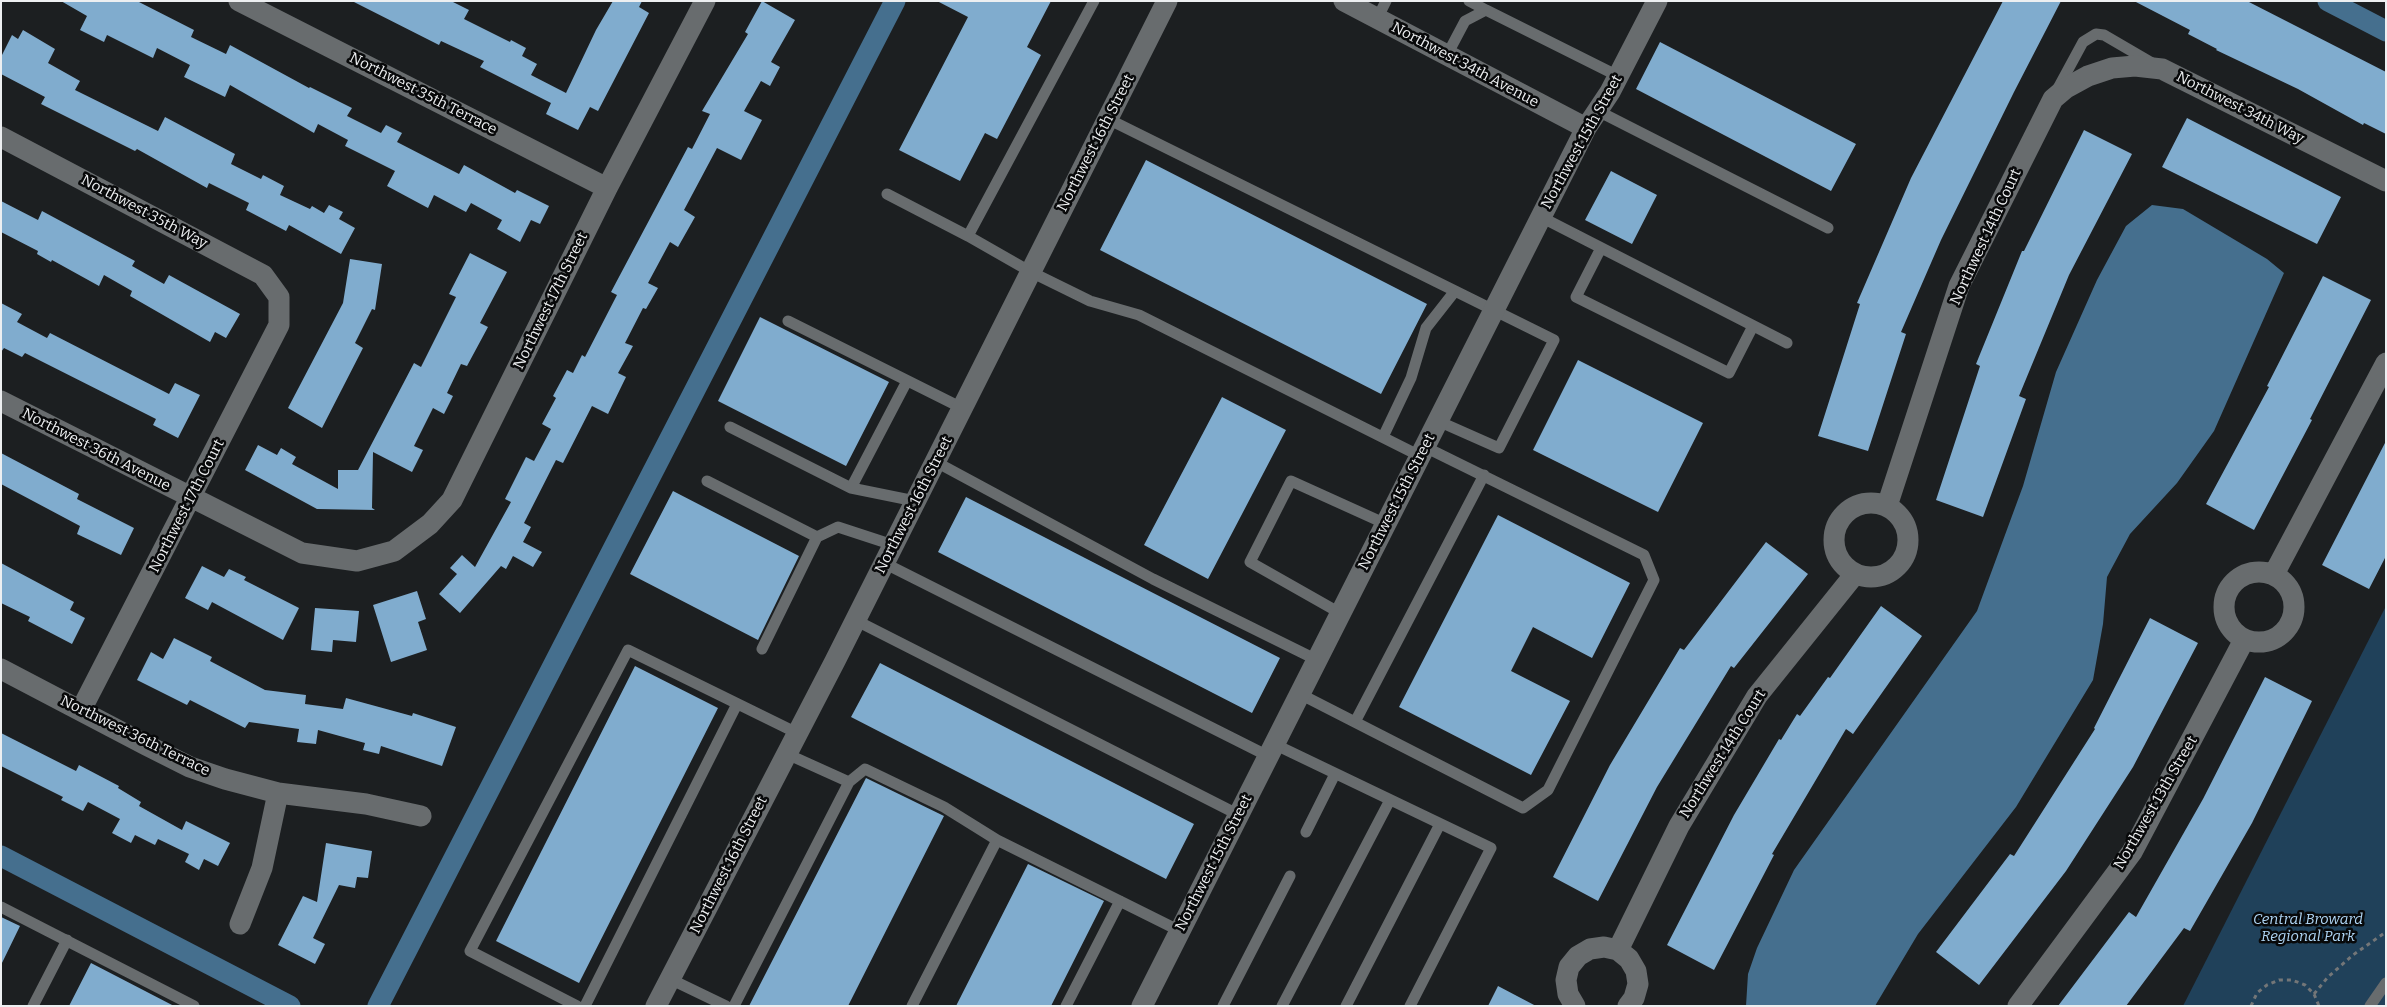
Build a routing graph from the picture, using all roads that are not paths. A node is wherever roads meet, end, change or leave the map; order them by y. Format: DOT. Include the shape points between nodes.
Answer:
graph roads {
  1 [pos="239,1"];
  2 [pos="705,1"];
  3 [pos="1094,1"];
  4 [pos="1167,1"];
  5 [pos="1344,1"];
  6 [pos="1469,1"];
  7 [pos="1657,1"];
  8 [pos="1381,10"];
  9 [pos="1486,10"];
  10 [pos="1447,55"];
  11 [pos="2162,69"];
  12 [pos="1618,76"];
  13 [pos="2088,76"];
  14 [pos="2053,99"];
  15 [pos="1108,119"];
  16 [pos="1592,120"];
  17 [pos="1,137"];
  18 [pos="2384,181"];
  19 [pos="608,188"];
  20 [pos="887,194"];
  21 [pos="1541,218"];
  22 [pos="1828,228"];
  23 [pos="968,236"];
  24 [pos="1601,248"];
  25 [pos="1031,272"];
  26 [pos="1455,291"];
  27 [pos="279,297"];
  28 [pos="1494,310"];
  29 [pos="788,321"];
  30 [pos="1753,326"];
  31 [pos="1787,343"];
  32 [pos="2386,363"];
  33 [pos="907,381"];
  34 [pos="1,401"];
  35 [pos="962,408"];
  36 [pos="1438,421"];
  37 [pos="730,427"];
  38 [pos="1383,438"];
  39 [pos="1423,452"];
  40 [pos="936,462"];
  41 [pos="1484,475"];
  42 [pos="707,481"];
  43 [pos="851,488"];
  44 [pos="191,498"];
  45 [pos="916,502"];
  46 [pos="1887,506"];
  47 [pos="1386,524"];
  48 [pos="818,537"];
  49 [pos="889,554"];
  50 [pos="357,561"];
  51 [pos="1854,574"];
  52 [pos="2274,574"];
  53 [pos="1340,613"];
  54 [pos="855,620"];
  55 [pos="2244,640"];
  56 [pos="762,649"];
  57 [pos="1317,660"];
  58 [pos="1,669"];
  59 [pos="1300,694"];
  60 [pos="737,704"];
  61 [pos="81,710"];
  62 [pos="1355,722"];
  63 [pos="797,733"];
  64 [pos="1271,750"];
  65 [pos="787,754"];
  66 [pos="1335,774"];
  67 [pos="848,782"];
  68 [pos="278,794"];
  69 [pos="1390,800"];
  70 [pos="1239,815"];
  71 [pos="421,816"];
  72 [pos="1440,824"];
  73 [pos="1306,832"];
  74 [pos="998,840"];
  75 [pos="1290,876"];
  76 [pos="1120,901"];
  77 [pos="1,907"];
  78 [pos="240,924"];
  79 [pos="1180,931"];
  80 [pos="67,940"];
  81 [pos="1618,950"];
  82 [pos="670,979"];
  83 [pos="2386,983"];
  84 [pos="33,1006"];
  85 [pos="194,1006"];
  86 [pos="577,1006"];
  87 [pos="585,1006"];
  88 [pos="656,1006"];
  89 [pos="726,1006"];
  90 [pos="734,1006"];
  91 [pos="912,1006"];
  92 [pos="1066,1006"];
  93 [pos="1142,1006"];
  94 [pos="1223,1006"];
  95 [pos="1282,1006"];
  96 [pos="1346,1006"];
  97 [pos="1410,1006"];
  98 [pos="1575,1006"];
  99 [pos="1628,1006"];
  100 [pos="2018,1006"];
  101 [pos="2370,1006"];
  1 -- 19 [label="street, Northwest 35th Terrace"];
  2 -- 19 [label="street, Northwest 17th Street"];
  3 -- 23 [label="lane"];
  4 -- 15 [label="street, Northwest 16th Street"];
  5 -- 8 [label="street, Northwest 34th Avenue"];
  6 -- 9 [label="lane"];
  7 -- 12 [label="street, Northwest 15th Street"];
  8 -- 10 [label="street, Northwest 34th Avenue"];
  9 -- 10 [label="lane" via="1465,21"];
  9 -- 12 [label="lane"];
  10 -- 16 [label="street, Northwest 34th Avenue"];
  11 -- 13 [label="street, Northwest 34th Way" via="2112,68"];
  11 -- 14 [label="lane" via="2104,35 2096,34 2083,42"];
  11 -- 18 [label="street, Northwest 34th Way"];
  12 -- 16 [label="street, Northwest 15th Street"];
  13 -- 14 [label="street, Northwest 14th Court"];
  14 -- 46 [label="street, Northwest 14th Court" via="1959,286"];
  15 -- 25 [label="street, Northwest 16th Street"];
  15 -- 26 [label="lane"];
  16 -- 21 [label="street, Northwest 15th Street"];
  16 -- 22 [label="lane"];
  17 -- 27 [label="street, Northwest 35th Way" via="264,275"];
  19 -- 50 [label="street, Northwest 17th Street" via="452,500 430,524 394,551"];
  20 -- 23 [label="lane"];
  21 -- 24 [label="lane"];
  21 -- 28 [label="street, Northwest 15th Street"];
  23 -- 25 [label="lane"];
  24 -- 30 [label="lane"];
  24 -- 30 [label="lane" via="1576,297 1729,373"];
  25 -- 35 [label="street, Northwest 16th Street"];
  25 -- 38 [label="lane" via="1090,301 1139,315"];
  26 -- 28 [label="lane"];
  26 -- 38 [label="lane" via="1426,328 1411,378"];
  27 -- 44 [label="street, Northwest 17th Court" via="279,325"];
  28 -- 36 [label="street, Northwest 15th Street"];
  28 -- 36 [label="lane" via="1554,340 1499,448"];
  29 -- 33 [label="lane"];
  30 -- 31 [label="lane"];
  32 -- 52 [label="street"];
  33 -- 35 [label="lane"];
  33 -- 43 [label="lane"];
  34 -- 44 [label="street, Northwest 36th Avenue"];
  35 -- 40 [label="street, Northwest 16th Street"];
  36 -- 39 [label="street, Northwest 15th Street"];
  37 -- 43 [label="lane"];
  38 -- 39 [label="lane"];
  39 -- 41 [label="lane"];
  39 -- 47 [label="street, Northwest 15th Street"];
  40 -- 45 [label="street, Northwest 16th Street"];
  40 -- 57 [label="lane" via="1153,579"];
  41 -- 62 [label="lane"];
  41 -- 62 [label="lane" via="1644,555 1654,580 1548,790 1523,808"];
  42 -- 48 [label="lane"];
  43 -- 45 [label="lane"];
  44 -- 50 [label="street, Northwest 36th Avenue" via="302,553"];
  44 -- 61 [label="street, Northwest 17th Court"];
  45 -- 49 [label="street, Northwest 16th Street"];
  46 -- 51 [label="street" via="1872,502 1858,504 1837,524 1833,538 1836,552 1843,565"];
  46 -- 51 [label="street" via="1899,514 1906,527 1908,542 1905,556 1883,575"];
  47 -- 53 [label="street, Northwest 15th Street"];
  47 -- 53 [label="lane" via="1291,480 1250,562"];
  48 -- 49 [label="lane" via="838,527"];
  48 -- 56 [label="lane"];
  49 -- 54 [label="street, Northwest 16th Street"];
  49 -- 64 [label="lane"];
  51 -- 81 [label="street, Northwest 14th Court" via="1757,696 1678,826"];
  52 -- 55 [label="street" via="2260,571 2247,574 2226,592 2223,606 2226,620 2233,632"];
  52 -- 55 [label="street" via="2293,595 2292,622 2284,634 2272,641"];
  53 -- 57 [label="street, Northwest 15th Street"];
  54 -- 63 [label="street, Northwest 16th Street"];
  54 -- 70 [label="lane"];
  55 -- 100 [label="street, Northwest 13th Street" via="2132,852"];
  57 -- 59 [label="street, Northwest 15th Street"];
  58 -- 61 [label="street, Northwest 36th Terrace"];
  59 -- 62 [label="lane"];
  59 -- 64 [label="street, Northwest 15th Street"];
  60 -- 63 [label="lane"];
  60 -- 86 [label="lane" via="628,650 470,951"];
  60 -- 87 [label="lane"];
  61 -- 68 [label="street, Northwest 36th Terrace" via="190,766"];
  63 -- 65 [label="street, Northwest 16th Street"];
  64 -- 66 [label="lane"];
  64 -- 70 [label="street, Northwest 15th Street"];
  65 -- 67 [label="lane"];
  65 -- 82 [label="street, Northwest 16th Street"];
  66 -- 69 [label="lane"];
  66 -- 73 [label="lane"];
  67 -- 74 [label="lane" via="865,768"];
  67 -- 90 [label="lane"];
  68 -- 71 [label="street, Northwest 36th Terrace" via="382,807"];
  68 -- 78 [label="street" via="262,868"];
  69 -- 72 [label="lane"];
  69 -- 95 [label="lane"];
  70 -- 79 [label="street, Northwest 15th Street"];
  72 -- 96 [label="lane"];
  72 -- 97 [label="lane" via="1491,848"];
  74 -- 76 [label="lane"];
  74 -- 91 [label="lane"];
  75 -- 94 [label="lane"];
  76 -- 79 [label="lane"];
  76 -- 92 [label="lane"];
  77 -- 80 [label="lane"];
  79 -- 93 [label="street, Northwest 15th Street"];
  80 -- 84 [label="lane"];
  80 -- 85 [label="lane"];
  81 -- 98 [label="street" via="1604,946 1578,956 1566,980 1568,994"];
  81 -- 99 [label="street" via="1636,971 1638,984"];
  82 -- 88 [label="street, Northwest 16th Street"];
  82 -- 89 [label="lane"];
  83 -- 101 [label="lane"];
}
